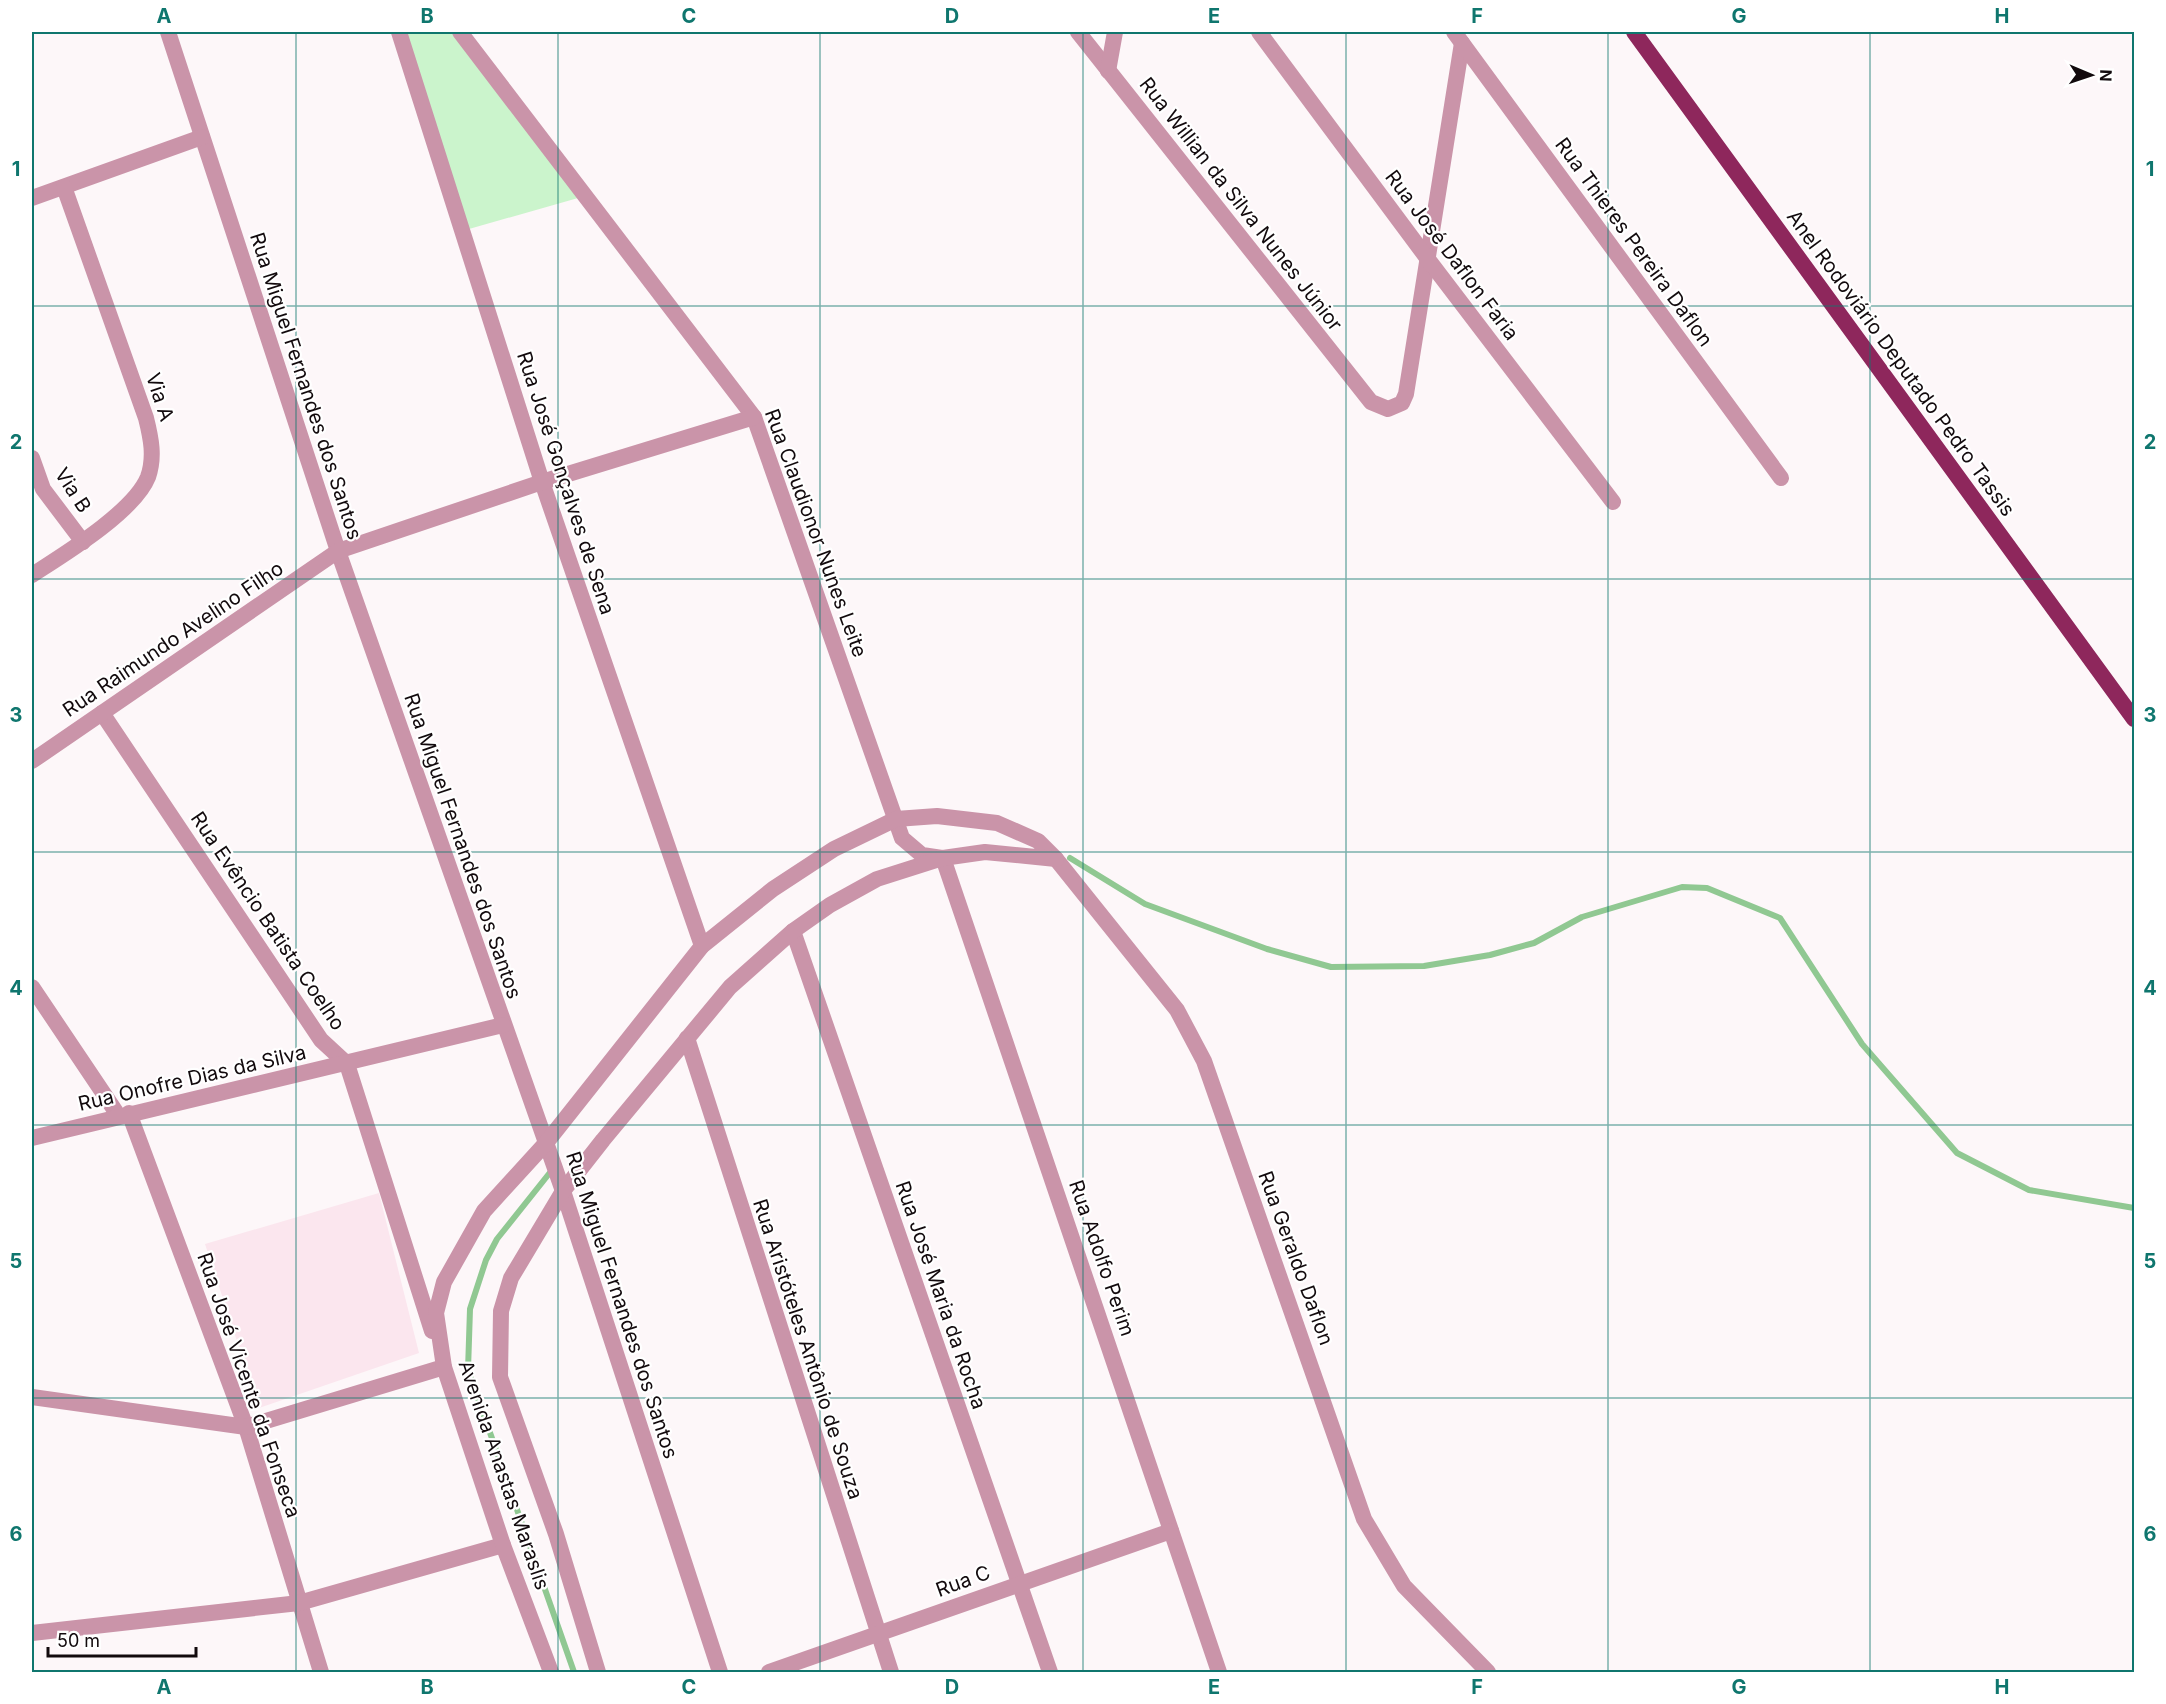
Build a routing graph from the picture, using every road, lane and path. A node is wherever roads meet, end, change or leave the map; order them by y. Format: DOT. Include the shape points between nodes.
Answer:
graph roads {
  1 [pos="168,32"];
  2 [pos="399,32"];
  3 [pos="460,32"];
  4 [pos="1078,32"];
  5 [pos="1115,32"];
  6 [pos="1259,32"];
  7 [pos="1634,32"];
  8 [pos="1458,37"];
  9 [pos="1108,71"];
  10 [pos="202,137"];
  11 [pos="64,187"];
  12 [pos="32,198"];
  13 [pos="1427,258"];
  14 [pos="754,417"];
  15 [pos="32,458"];
  16 [pos="1781,478"];
  17 [pos="542,482"];
  18 [pos="1614,502"];
  19 [pos="83,542"];
  20 [pos="338,551"];
  21 [pos="32,575"];
  22 [pos="102,713"];
  23 [pos="2134,719"];
  24 [pos="32,761"];
  25 [pos="896,819"];
  26 [pos="943,858"];
  27 [pos="1056,859"];
  28 [pos="793,931"];
  29 [pos="702,946"];
  30 [pos="32,987"];
  31 [pos="503,1025"];
  32 [pos="687,1038"];
  33 [pos="346,1064"];
  34 [pos="123,1114"];
  35 [pos="32,1138"];
  36 [pos="546,1143"];
  37 [pos="563,1191"];
  38 [pos="444,1366"];
  39 [pos="32,1397"];
  40 [pos="246,1427"];
  41 [pos="1171,1531"];
  42 [pos="503,1545"];
  43 [pos="1018,1583"];
  44 [pos="299,1604"];
  45 [pos="32,1633"];
  46 [pos="878,1634"];
  47 [pos="321,1672"];
  48 [pos="550,1672"];
  49 [pos="598,1672"];
  50 [pos="720,1672"];
  51 [pos="769,1672"];
  52 [pos="891,1672"];
  53 [pos="1050,1672"];
  54 [pos="1219,1672"];
  55 [pos="1488,1672"];
  1 -- 10 [label="street, Rua Miguel Fernandes dos Santos"];
  2 -- 17 [label="street, Rua José Gonçalves de Sena"];
  3 -- 14 [label="street, Rua Claudionor Nunes Leite"];
  4 -- 9 [label="street, Rua Willian da Silva Nunes Júnior"];
  5 -- 9 [label="street"];
  6 -- 13 [label="street, Rua José Daflon Faria"];
  7 -- 23 [label="highway, Anel Rodoviário Deputado Pedro Tassis"];
  8 -- 13 [label="street"];
  8 -- 16 [label="street, Rua Thieres Pereira Daflon"];
  9 -- 13 [label="street, Rua Willian da Silva Nunes Júnior" via="1371,402 1380,407 1395,408 1406,394"];
  10 -- 11 [label="street"];
  10 -- 20 [label="street, Rua Miguel Fernandes dos Santos"];
  11 -- 12 [label="street"];
  11 -- 19 [label="street, Via A" via="152,444 148,477 141,490"];
  13 -- 18 [label="street, Rua José Daflon Faria"];
  14 -- 17 [label="street, Rua Raimundo Avelino Filho"];
  14 -- 25 [label="street, Rua Claudionor Nunes Leite"];
  15 -- 19 [label="street, Via B" via="43,489"];
  17 -- 20 [label="street, Rua Raimundo Avelino Filho"];
  17 -- 29 [label="street, Rua José Gonçalves de Sena"];
  19 -- 21 [label="street, Via A"];
  20 -- 22 [label="street, Rua Raimundo Avelino Filho"];
  20 -- 31 [label="street, Rua Miguel Fernandes dos Santos"];
  22 -- 24 [label="street, Rua Raimundo Avelino Filho"];
  22 -- 33 [label="street, Rua Evêncio Batista Coelho" via="321,1040"];
  25 -- 26 [label="street, Rua Claudionor Nunes Leite" via="902,838 913,848 922,855"];
  25 -- 27 [label="street, Rua Geraldo Daflon" via="937,816 997,823 1038,841"];
  25 -- 29 [label="street, Avenida Anastas Maraslis" via="834,849 773,889"];
  26 -- 27 [label="street, Avenida Anastas Maraslis" via="985,852"];
  26 -- 28 [label="street, Avenida Anastas Maraslis" via="877,879"];
  26 -- 41 [label="street, Rua Adolfo Perim"];
  27 -- 55 [label="street, Rua Geraldo Daflon" via="1177,1010 1204,1060 1364,1519 1381,1551 1404,1586"];
  28 -- 32 [label="street, Avenida Anastas Maraslis" via="730,987"];
  28 -- 43 [label="street, Rua José Maria da Rocha"];
  29 -- 36 [label="street, Avenida Anastas Maraslis"];
  30 -- 34 [label="street, Rua José Vicente da Fonseca"];
  31 -- 33 [label="street, Rua Onofre Dias da Silva"];
  31 -- 36 [label="street, Rua Miguel Fernandes dos Santos"];
  32 -- 37 [label="street, Avenida Anastas Maraslis"];
  32 -- 46 [label="street, Rua Aristóteles Antônio de Souza"];
  33 -- 34 [label="street, Rua Onofre Dias da Silva"];
  33 -- 38 [label="street, Rua Evêncio Batista Coelho"];
  34 -- 35 [label="street, Rua Onofre Dias da Silva"];
  34 -- 40 [label="street, Rua José Vicente da Fonseca"];
  36 -- 37 [label="street, Rua Miguel Fernandes dos Santos"];
  36 -- 38 [label="street, Avenida Anastas Maraslis" via="484,1211 444,1282 436,1313"];
  37 -- 49 [label="street, Avenida Anastas Maraslis" via="511,1278 501,1311 500,1377 556,1534"];
  37 -- 50 [label="street, Rua Miguel Fernandes dos Santos"];
  38 -- 40 [label="street"];
  38 -- 42 [label="street, Avenida Anastas Maraslis"];
  39 -- 40 [label="street"];
  40 -- 44 [label="street, Rua José Vicente da Fonseca"];
  41 -- 43 [label="street, Rua C"];
  41 -- 54 [label="street, Rua Adolfo Perim"];
  42 -- 44 [label="street"];
  42 -- 48 [label="street, Avenida Anastas Maraslis"];
  43 -- 46 [label="street, Rua C"];
  43 -- 53 [label="street, Rua José Maria da Rocha"];
  44 -- 45 [label="street"];
  44 -- 47 [label="street, Rua José Vicente da Fonseca"];
  46 -- 51 [label="street, Rua C"];
  46 -- 52 [label="street, Rua Aristóteles Antônio de Souza"];
}
